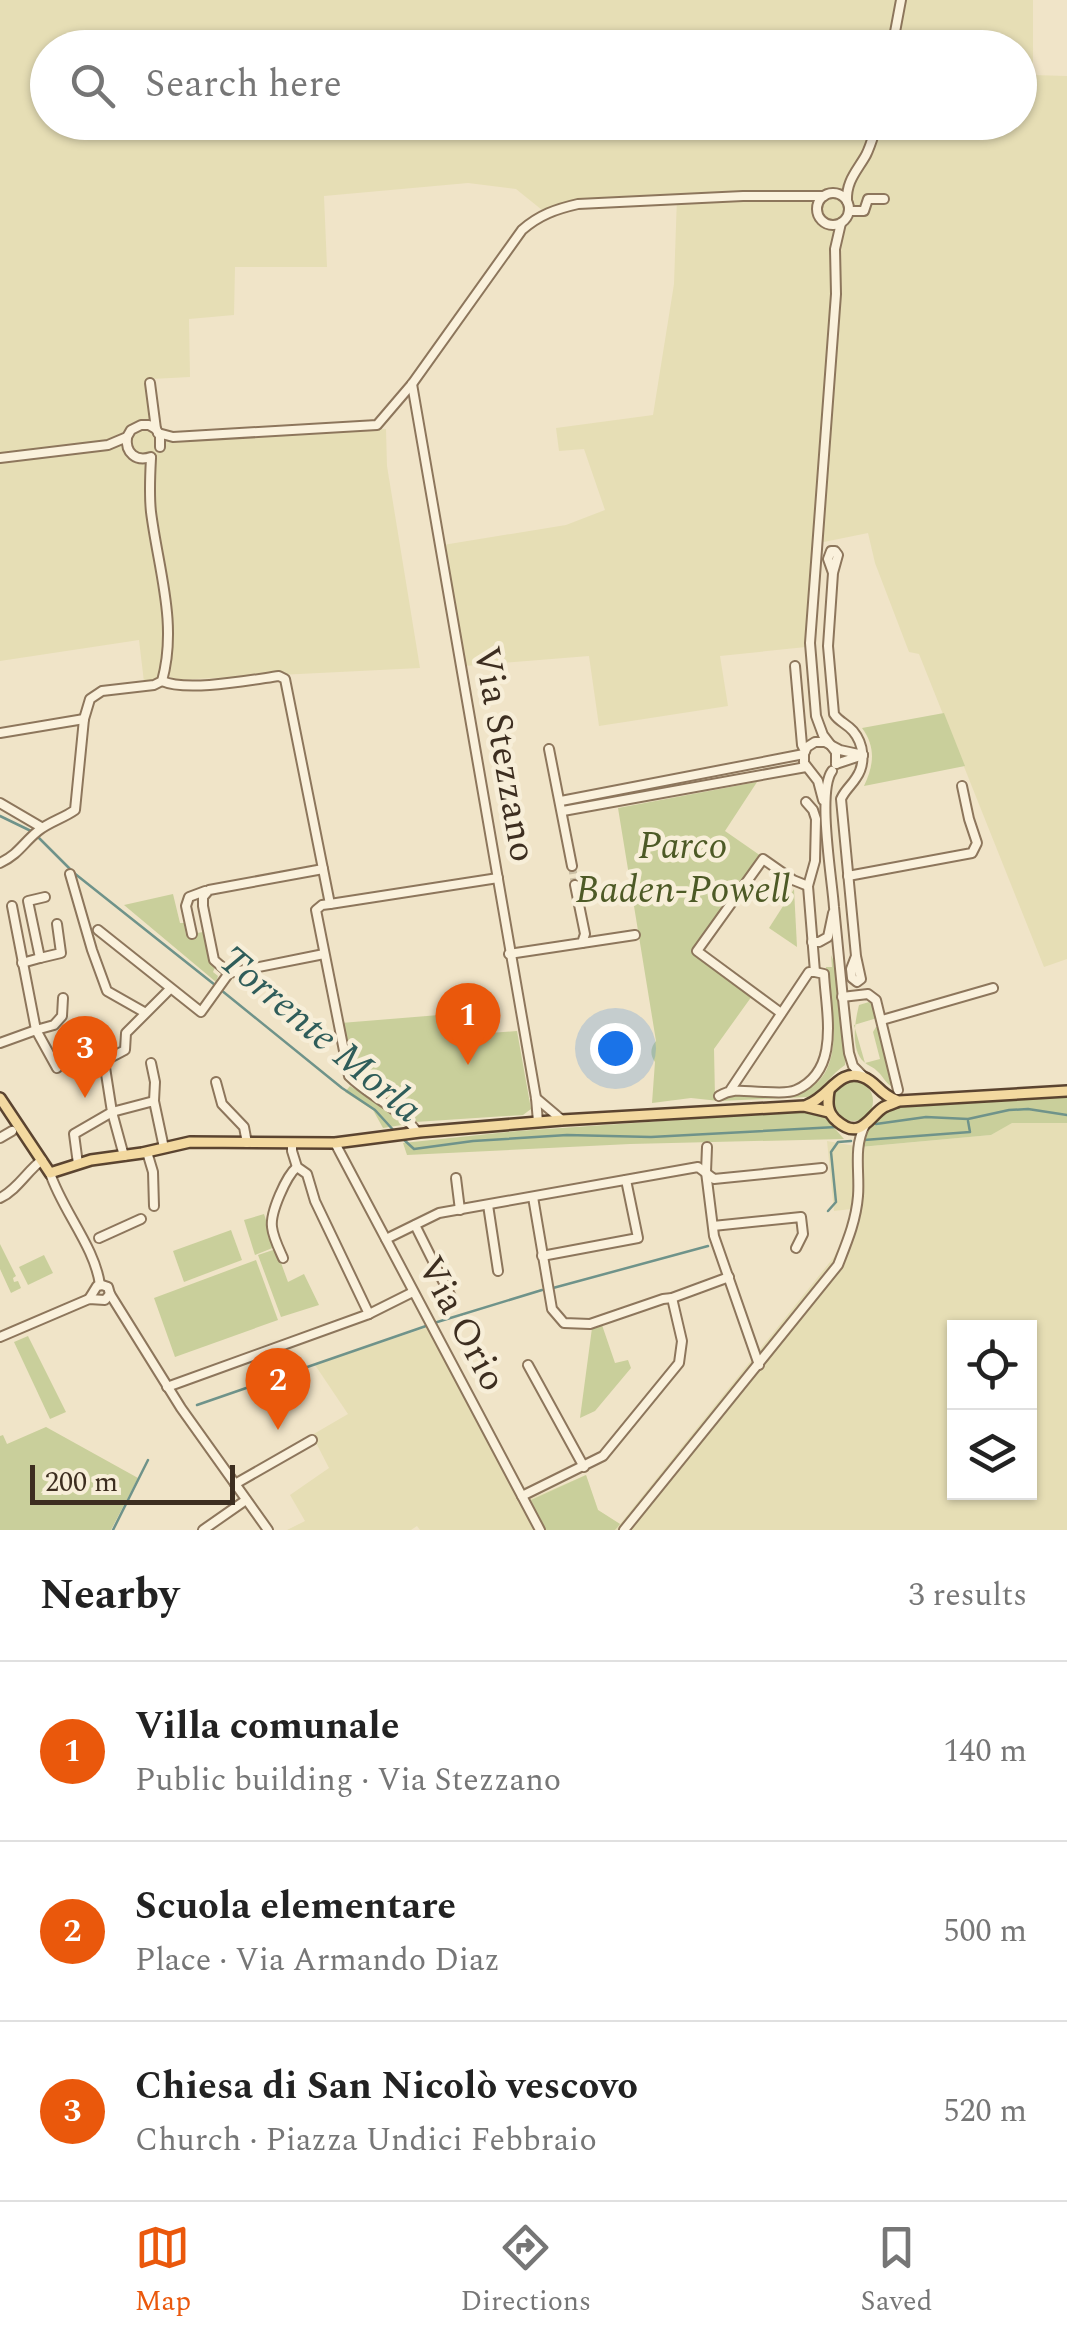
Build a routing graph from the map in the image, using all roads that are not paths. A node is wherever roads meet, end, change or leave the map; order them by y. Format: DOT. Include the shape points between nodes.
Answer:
graph roads {
  1 [pos="901,0"];
  2 [pos="895,30"];
  3 [pos="871,140"];
  4 [pos="852,174"];
  5 [pos="827,194"];
  6 [pos="800,198"];
  7 [pos="884,200"];
  8 [pos="848,206"];
  9 [pos="818,211"];
  10 [pos="824,222"];
  11 [pos="841,222"];
  12 [pos="836,249"];
  13 [pos="150,382"];
  14 [pos="412,384"];
  15 [pos="152,412"];
  16 [pos="145,424"];
  17 [pos="157,431"];
  18 [pos="127,437"];
  19 [pos="173,438"];
  20 [pos="108,446"];
  21 [pos="160,446"];
  22 [pos="132,454"];
  23 [pos="0,458"];
  24 [pos="151,458"];
  25 [pos="150,481"];
  26 [pos="834,573"];
  27 [pos="794,666"];
  28 [pos="162,681"];
  29 [pos="816,716"];
  30 [pos="84,719"];
  31 [pos="853,731"];
  32 [pos="0,733"];
  33 [pos="829,744"];
  34 [pos="549,749"];
  35 [pos="806,750"];
  36 [pos="840,750"];
  37 [pos="863,755"];
  38 [pos="836,766"];
  39 [pos="809,770"];
  40 [pos="854,781"];
  41 [pos="962,786"];
  42 [pos="806,802"];
  43 [pos="0,803"];
  44 [pos="562,806"];
  45 [pos="825,807"];
  46 [pos="40,829"];
  47 [pos="0,863"];
  48 [pos="572,866"];
  49 [pos="323,869"];
  50 [pos="70,874"];
  51 [pos="848,876"];
  52 [pos="498,878"];
  53 [pos="575,885"];
  54 [pos="808,886"];
  55 [pos="209,890"];
  56 [pos="46,897"];
  57 [pos="330,904"];
  58 [pos="12,906"];
  59 [pos="834,909"];
  60 [pos="57,924"];
  61 [pos="98,930"];
  62 [pos="192,934"];
  63 [pos="635,935"];
  64 [pos="812,943"];
  65 [pos="582,944"];
  66 [pos="324,954"];
  67 [pos="509,954"];
  68 [pos="856,956"];
  69 [pos="40,958"];
  70 [pos="22,963"];
  71 [pos="838,964"];
  72 [pos="815,972"];
  73 [pos="228,973"];
  74 [pos="993,988"];
  75 [pos="170,989"];
  76 [pos="842,997"];
  77 [pos="62,998"];
  78 [pos="144,1012"];
  79 [pos="781,1013"];
  80 [pos="882,1020"];
  81 [pos="68,1024"];
  82 [pos="54,1025"];
  83 [pos="36,1030"];
  84 [pos="0,1043"];
  85 [pos="849,1053"];
  86 [pos="106,1062"];
  87 [pos="151,1063"];
  88 [pos="91,1064"];
  89 [pos="57,1068"];
  90 [pos="844,1077"];
  91 [pos="864,1077"];
  92 [pos="216,1082"];
  93 [pos="731,1089"];
  94 [pos="878,1091"];
  95 [pos="1067,1091"];
  96 [pos="829,1092"];
  97 [pos="719,1096"];
  98 [pos="898,1096"];
  99 [pos="0,1098"];
  100 [pos="536,1098"];
  101 [pos="154,1101"];
  102 [pos="804,1106"];
  103 [pos="878,1110"];
  104 [pos="112,1112"];
  105 [pos="830,1112"];
  106 [pos="562,1120"];
  107 [pos="538,1122"];
  108 [pos="865,1125"];
  109 [pos="845,1126"];
  110 [pos="17,1128"];
  111 [pos="412,1133"];
  112 [pos="0,1138"];
  113 [pos="247,1142"];
  114 [pos="292,1143"];
  115 [pos="335,1143"];
  116 [pos="708,1147"];
  117 [pos="164,1148"];
  118 [pos="147,1152"];
  119 [pos="857,1152"];
  120 [pos="124,1156"];
  121 [pos="42,1160"];
  122 [pos="78,1164"];
  123 [pos="297,1168"];
  124 [pos="822,1168"];
  125 [pos="706,1172"];
  126 [pos="50,1173"];
  127 [pos="456,1178"];
  128 [pos="626,1180"];
  129 [pos="533,1197"];
  130 [pos="0,1198"];
  131 [pos="488,1205"];
  132 [pos="154,1206"];
  133 [pos="460,1210"];
  134 [pos="141,1219"];
  135 [pos="415,1225"];
  136 [pos="713,1226"];
  137 [pos="652,1236"];
  138 [pos="99,1238"];
  139 [pos="638,1238"];
  140 [pos="386,1239"];
  141 [pos="796,1248"];
  142 [pos="542,1256"];
  143 [pos="282,1258"];
  144 [pos="498,1272"];
  145 [pos="729,1277"];
  146 [pos="95,1290"];
  147 [pos="412,1292"];
  148 [pos="111,1298"];
  149 [pos="672,1298"];
  150 [pos="452,1299"];
  151 [pos="369,1314"];
  152 [pos="0,1337"];
  153 [pos="528,1365"];
  154 [pos="759,1365"];
  155 [pos="168,1387"];
  156 [pos="312,1440"];
  157 [pos="584,1467"];
  158 [pos="235,1484"];
  159 [pos="522,1496"];
  160 [pos="246,1500"];
  161 [pos="204,1530"];
  162 [pos="268,1530"];
  163 [pos="540,1530"];
  164 [pos="624,1530"];
  1 -- 2 [label="street"];
  3 -- 4 [label="street"];
  4 -- 5 [label="street"];
  4 -- 8 [label="street"];
  5 -- 6 [label="street"];
  5 -- 8 [label="street" via="840,194"];
  5 -- 9 [label="street"];
  6 -- 9 [label="street"];
  6 -- 14 [label="street" via="578,204 538,216"];
  7 -- 8 [label="street" via="868,199 864,211"];
  8 -- 11 [label="street"];
  9 -- 10 [label="street"];
  10 -- 11 [label="street"];
  10 -- 12 [label="street"];
  11 -- 12 [label="street"];
  12 -- 29 [label="street" via="810,643"];
  13 -- 15 [label="street"];
  14 -- 19 [label="street" via="377,425"];
  14 -- 52 [label="street, Via Stezzano"];
  15 -- 16 [label="street"];
  15 -- 17 [label="street"];
  16 -- 17 [label="street"];
  16 -- 18 [label="street"];
  17 -- 19 [label="street"];
  17 -- 21 [label="street"];
  18 -- 20 [label="street"];
  18 -- 22 [label="street"];
  19 -- 21 [label="street"];
  20 -- 22 [label="street"];
  20 -- 23 [label="street"];
  21 -- 24 [label="street"];
  22 -- 24 [label="street"];
  22 -- 25 [label="street"];
  24 -- 25 [label="street"];
  25 -- 28 [label="street" via="168,608"];
  26 -- 31 [label="street" via="828,646 834,714"];
  27 -- 35 [label="street"];
  28 -- 30 [label="street" via="97,693"];
  28 -- 49 [label="street" via="284,678"];
  29 -- 33 [label="street"];
  29 -- 35 [label="street"];
  30 -- 32 [label="street"];
  30 -- 46 [label="street" via="75,810"];
  31 -- 36 [label="street"];
  31 -- 37 [label="street"];
  33 -- 35 [label="street" via="820,741"];
  33 -- 36 [label="street"];
  33 -- 38 [label="street"];
  34 -- 44 [label="street"];
  35 -- 39 [label="street"];
  35 -- 44 [label="street"];
  36 -- 37 [label="street"];
  37 -- 38 [label="street"];
  37 -- 40 [label="street"];
  38 -- 39 [label="street" via="822,775"];
  38 -- 40 [label="street" via="852,768"];
  38 -- 45 [label="street" via="827,778"];
  39 -- 44 [label="street"];
  39 -- 45 [label="street"];
  40 -- 51 [label="street" via="841,799"];
  41 -- 51 [label="street" via="977,842 972,853"];
  42 -- 54 [label="street" via="816,819"];
  43 -- 46 [label="street"];
  44 -- 48 [label="street"];
  45 -- 59 [label="street"];
  46 -- 47 [label="street"];
  49 -- 55 [label="street"];
  49 -- 57 [label="street"];
  50 -- 78 [label="street" via="107,991"];
  51 -- 68 [label="street"];
  52 -- 57 [label="street"];
  52 -- 67 [label="street, Via Stezzano"];
  53 -- 65 [label="street"];
  54 -- 64 [label="street"];
  54 -- 79 [label="street" via="763,859 697,951"];
  55 -- 62 [label="street" via="189,896"];
  55 -- 73 [label="street" via="203,906 214,960"];
  56 -- 69 [label="street" via="28,901"];
  57 -- 66 [label="street" via="316,910"];
  58 -- 70 [label="street"];
  59 -- 64 [label="street" via="828,937"];
  59 -- 71 [label="street"];
  60 -- 69 [label="street" via="61,952"];
  61 -- 75 [label="street"];
  63 -- 65 [label="street"];
  64 -- 71 [label="street" via="826,946"];
  64 -- 72 [label="street"];
  65 -- 67 [label="street"];
  66 -- 73 [label="street"];
  66 -- 111 [label="street" via="349,1076 402,1115"];
  67 -- 100 [label="street, Via Stezzano"];
  69 -- 70 [label="street"];
  70 -- 83 [label="street"];
  71 -- 76 [label="street"];
  72 -- 79 [label="street"];
  72 -- 93 [label="street" via="824,974 827,1030 827,1054 816,1075 793,1092"];
  73 -- 75 [label="street" via="201,1012"];
  74 -- 80 [label="street"];
  75 -- 78 [label="street"];
  76 -- 80 [label="street" via="868,994"];
  76 -- 85 [label="street"];
  77 -- 82 [label="street" via="62,1016"];
  78 -- 86 [label="street" via="126,1032 124,1050"];
  79 -- 93 [label="street"];
  80 -- 98 [label="street"];
  81 -- 82 [label="street"];
  82 -- 83 [label="street"];
  83 -- 84 [label="street"];
  83 -- 89 [label="street"];
  85 -- 90 [label="street"];
  85 -- 91 [label="street"];
  86 -- 88 [label="street"];
  86 -- 104 [label="street"];
  87 -- 101 [label="street"];
  90 -- 91 [label="main road"];
  90 -- 96 [label="main road"];
  91 -- 94 [label="main road"];
  92 -- 113 [label="street"];
  93 -- 97 [label="street"];
  94 -- 98 [label="main road"];
  94 -- 103 [label="main road"];
  95 -- 98 [label="main road"];
  96 -- 102 [label="main road"];
  96 -- 105 [label="main road"];
  98 -- 103 [label="main road"];
  99 -- 110 [label="main road"];
  100 -- 106 [label="street"];
  100 -- 107 [label="street, Via Stezzano"];
  101 -- 104 [label="street"];
  101 -- 117 [label="street"];
  102 -- 105 [label="main road"];
  102 -- 106 [label="main road"];
  103 -- 108 [label="main road"];
  104 -- 120 [label="street"];
  104 -- 122 [label="street" via="74,1134"];
  105 -- 109 [label="main road"];
  106 -- 107 [label="main road"];
  107 -- 111 [label="main road"];
  108 -- 109 [label="main road"];
  108 -- 119 [label="street"];
  109 -- 119 [label="street"];
  110 -- 112 [label="street"];
  110 -- 121 [label="main road"];
  111 -- 115 [label="main road"];
  113 -- 114 [label="main road"];
  113 -- 117 [label="main road"];
  114 -- 115 [label="main road"];
  114 -- 123 [label="street"];
  115 -- 140 [label="street, Via Orio"];
  116 -- 125 [label="street"];
  117 -- 118 [label="main road"];
  118 -- 120 [label="main road"];
  118 -- 132 [label="street"];
  119 -- 154 [label="street" via="854,1226 838,1265"];
  120 -- 122 [label="main road"];
  121 -- 126 [label="main road"];
  121 -- 130 [label="street"];
  122 -- 126 [label="main road"];
  123 -- 143 [label="street" via="284,1184 271,1224"];
  123 -- 151 [label="street" via="306,1174"];
  124 -- 125 [label="street" via="714,1178"];
  125 -- 128 [label="street" via="698,1167"];
  125 -- 136 [label="street"];
  126 -- 146 [label="street"];
  127 -- 133 [label="street"];
  128 -- 129 [label="street"];
  128 -- 139 [label="street"];
  129 -- 131 [label="street"];
  129 -- 142 [label="street"];
  131 -- 133 [label="street"];
  131 -- 144 [label="street"];
  133 -- 135 [label="street"];
  134 -- 138 [label="street"];
  135 -- 140 [label="street"];
  135 -- 150 [label="street"];
  136 -- 141 [label="street" via="801,1217"];
  136 -- 145 [label="street"];
  137 -- 139 [label="street"];
  139 -- 142 [label="street"];
  140 -- 147 [label="street, Via Orio"];
  142 -- 149 [label="street" via="552,1308 564,1323 590,1324"];
  145 -- 149 [label="street"];
  145 -- 154 [label="street"];
  146 -- 148 [label="street" via="102,1301"];
  146 -- 148 [label="street" via="108,1287"];
  146 -- 152 [label="street"];
  147 -- 151 [label="street"];
  147 -- 159 [label="street, Via Orio"];
  148 -- 155 [label="street"];
  149 -- 157 [label="street" via="682,1340 679,1363 603,1456"];
  151 -- 155 [label="street"];
  153 -- 157 [label="street"];
  154 -- 164 [label="street"];
  155 -- 158 [label="street"];
  156 -- 158 [label="street"];
  157 -- 159 [label="street"];
  158 -- 160 [label="street"];
  159 -- 163 [label="street, Via Orio"];
  160 -- 161 [label="street"];
  160 -- 162 [label="street"];
}
